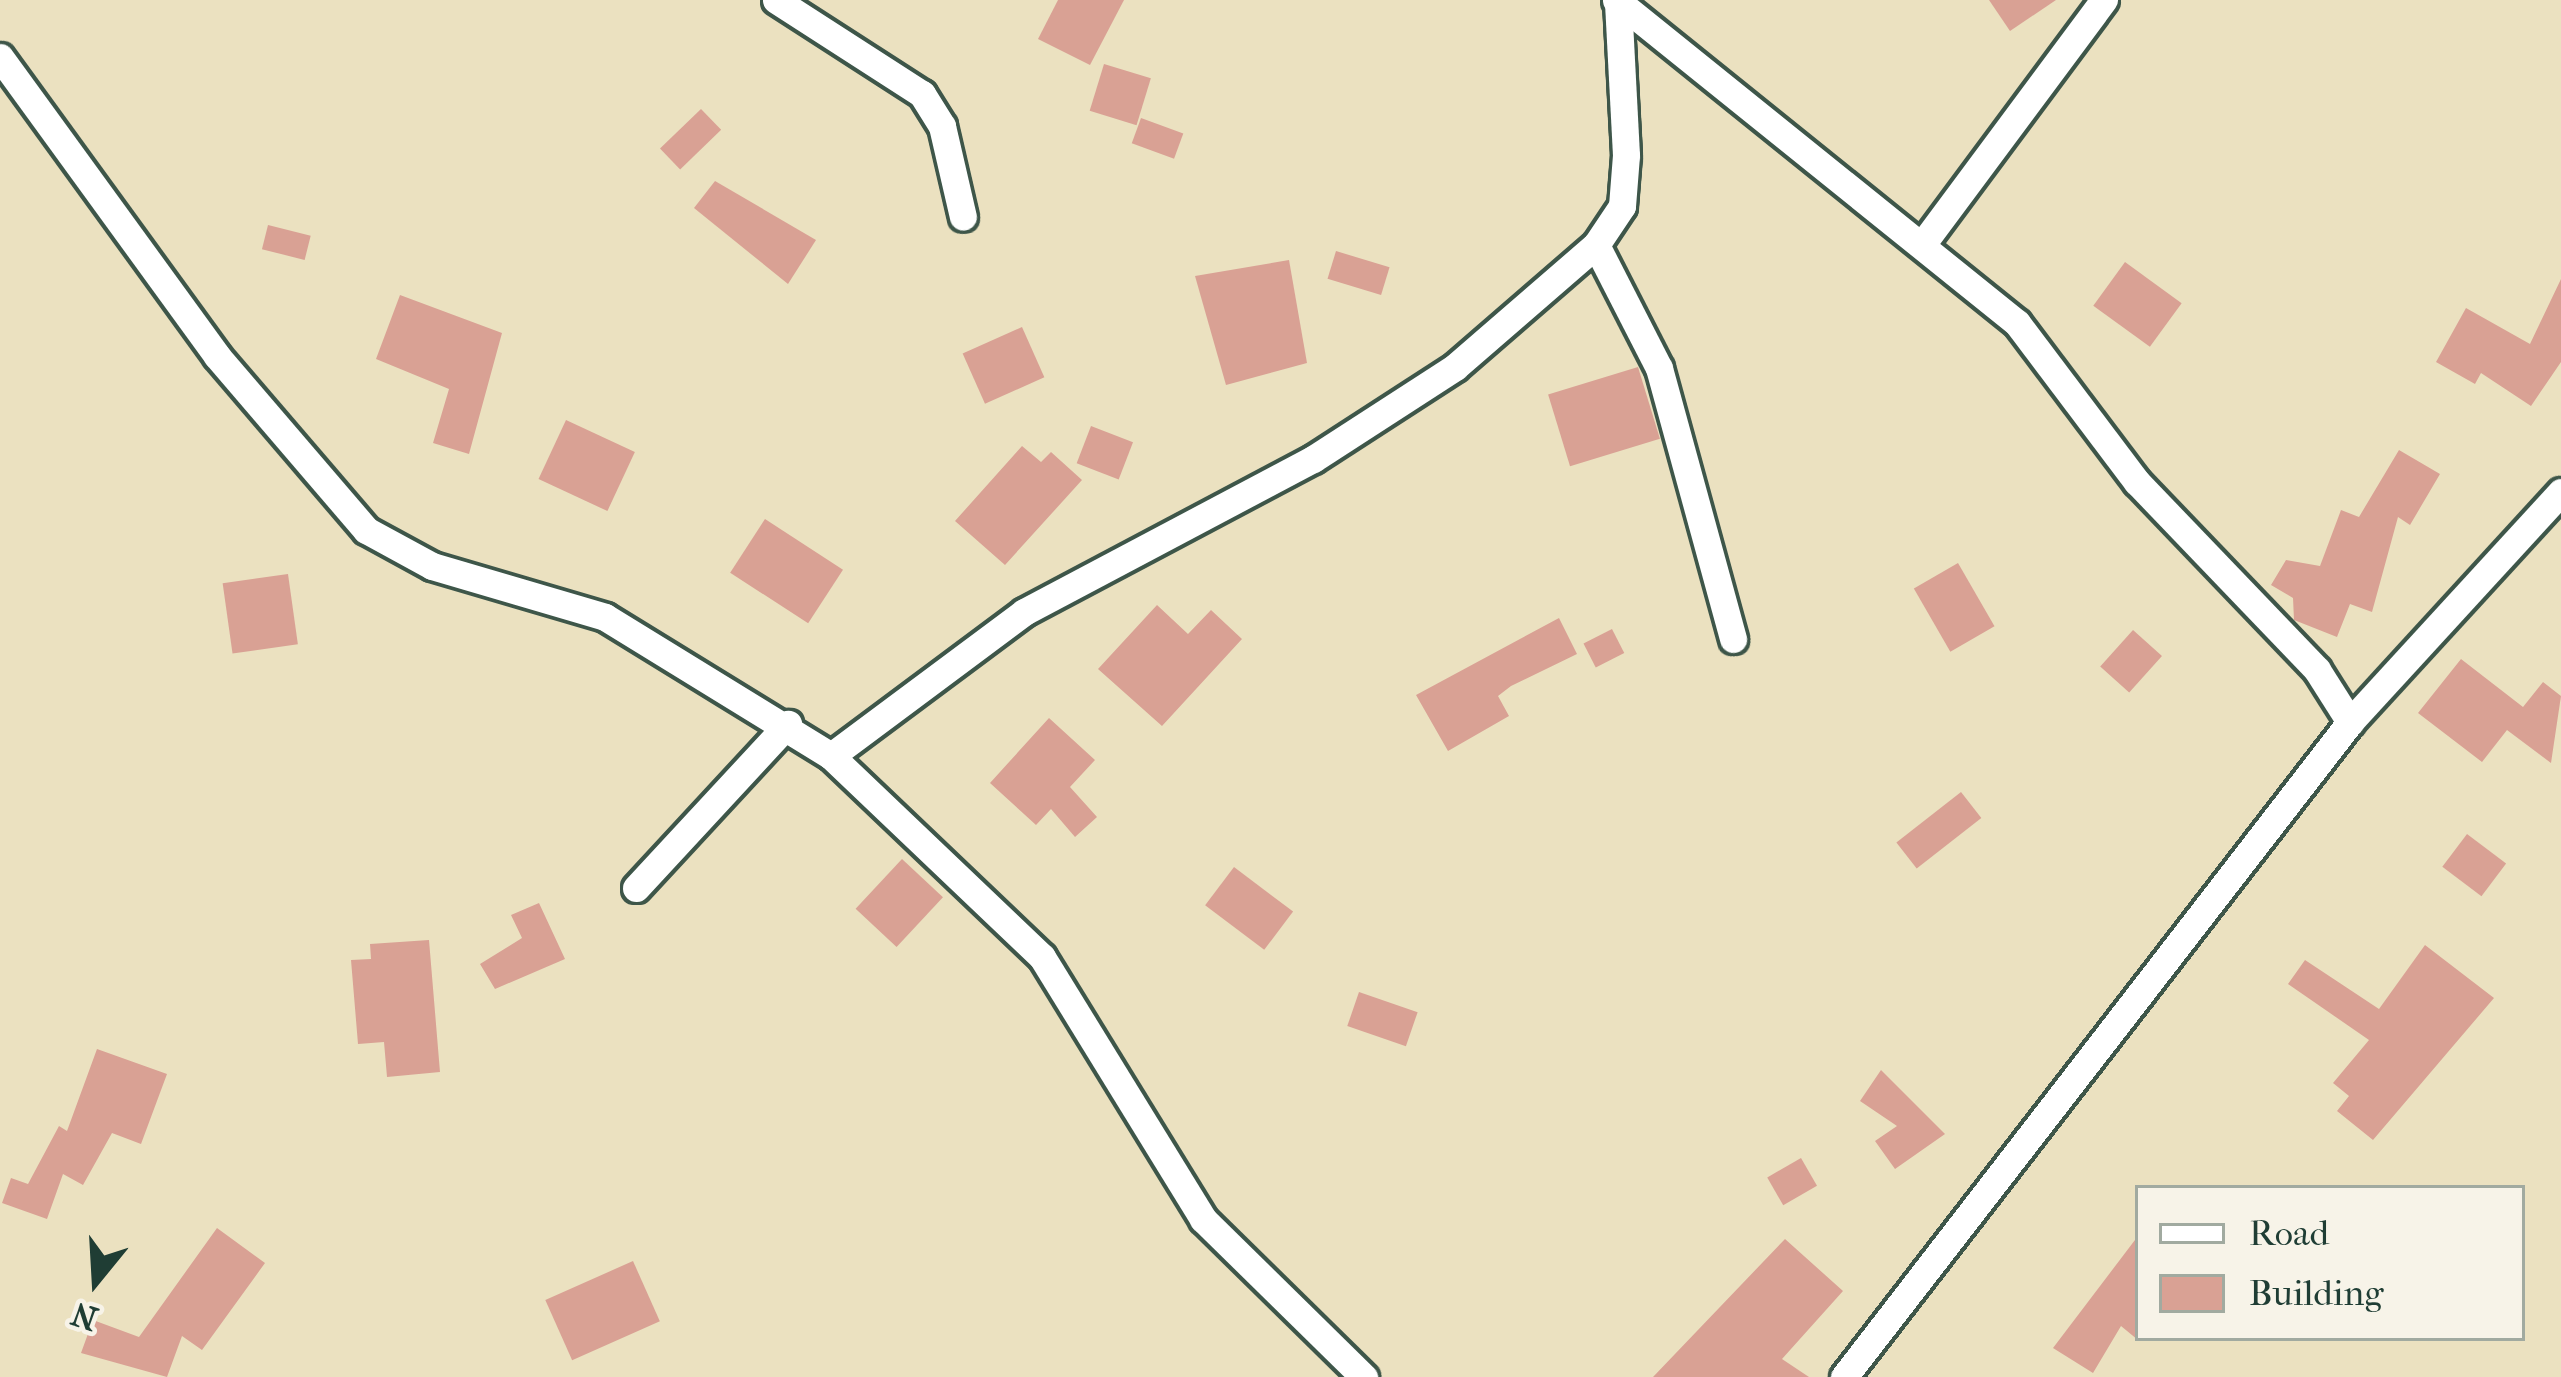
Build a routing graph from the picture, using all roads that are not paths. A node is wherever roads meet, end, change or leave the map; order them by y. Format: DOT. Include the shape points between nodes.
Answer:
graph roads {
  1 [pos="776,0"];
  2 [pos="2104,0"];
  3 [pos="1617,1"];
  4 [pos="0,57"];
  5 [pos="963,217"];
  6 [pos="1924,242"];
  7 [pos="1596,245"];
  8 [pos="2561,492"];
  9 [pos="1733,639"];
  10 [pos="2350,722"];
  11 [pos="788,724"];
  12 [pos="831,756"];
  13 [pos="636,888"];
  14 [pos="1364,1377"];
  15 [pos="1844,1377"];
  1 -- 5 [label="street" via="922,94 942,126"];
  2 -- 6 [label="street"];
  3 -- 6 [label="street"];
  3 -- 7 [label="street" via="1627,154 1622,206"];
  4 -- 11 [label="street" via="217,356 366,530 432,566 605,617"];
  6 -- 10 [label="street" via="2017,323 2137,482 2317,670"];
  7 -- 9 [label="street" via="1659,368"];
  7 -- 12 [label="street" via="1455,367 1313,459 1043,600"];
  8 -- 10 [label="street"];
  10 -- 15 [label="street"];
  11 -- 12 [label="street"];
  11 -- 13 [label="street"];
  12 -- 14 [label="street" via="1042,957 1203,1219"];
}
